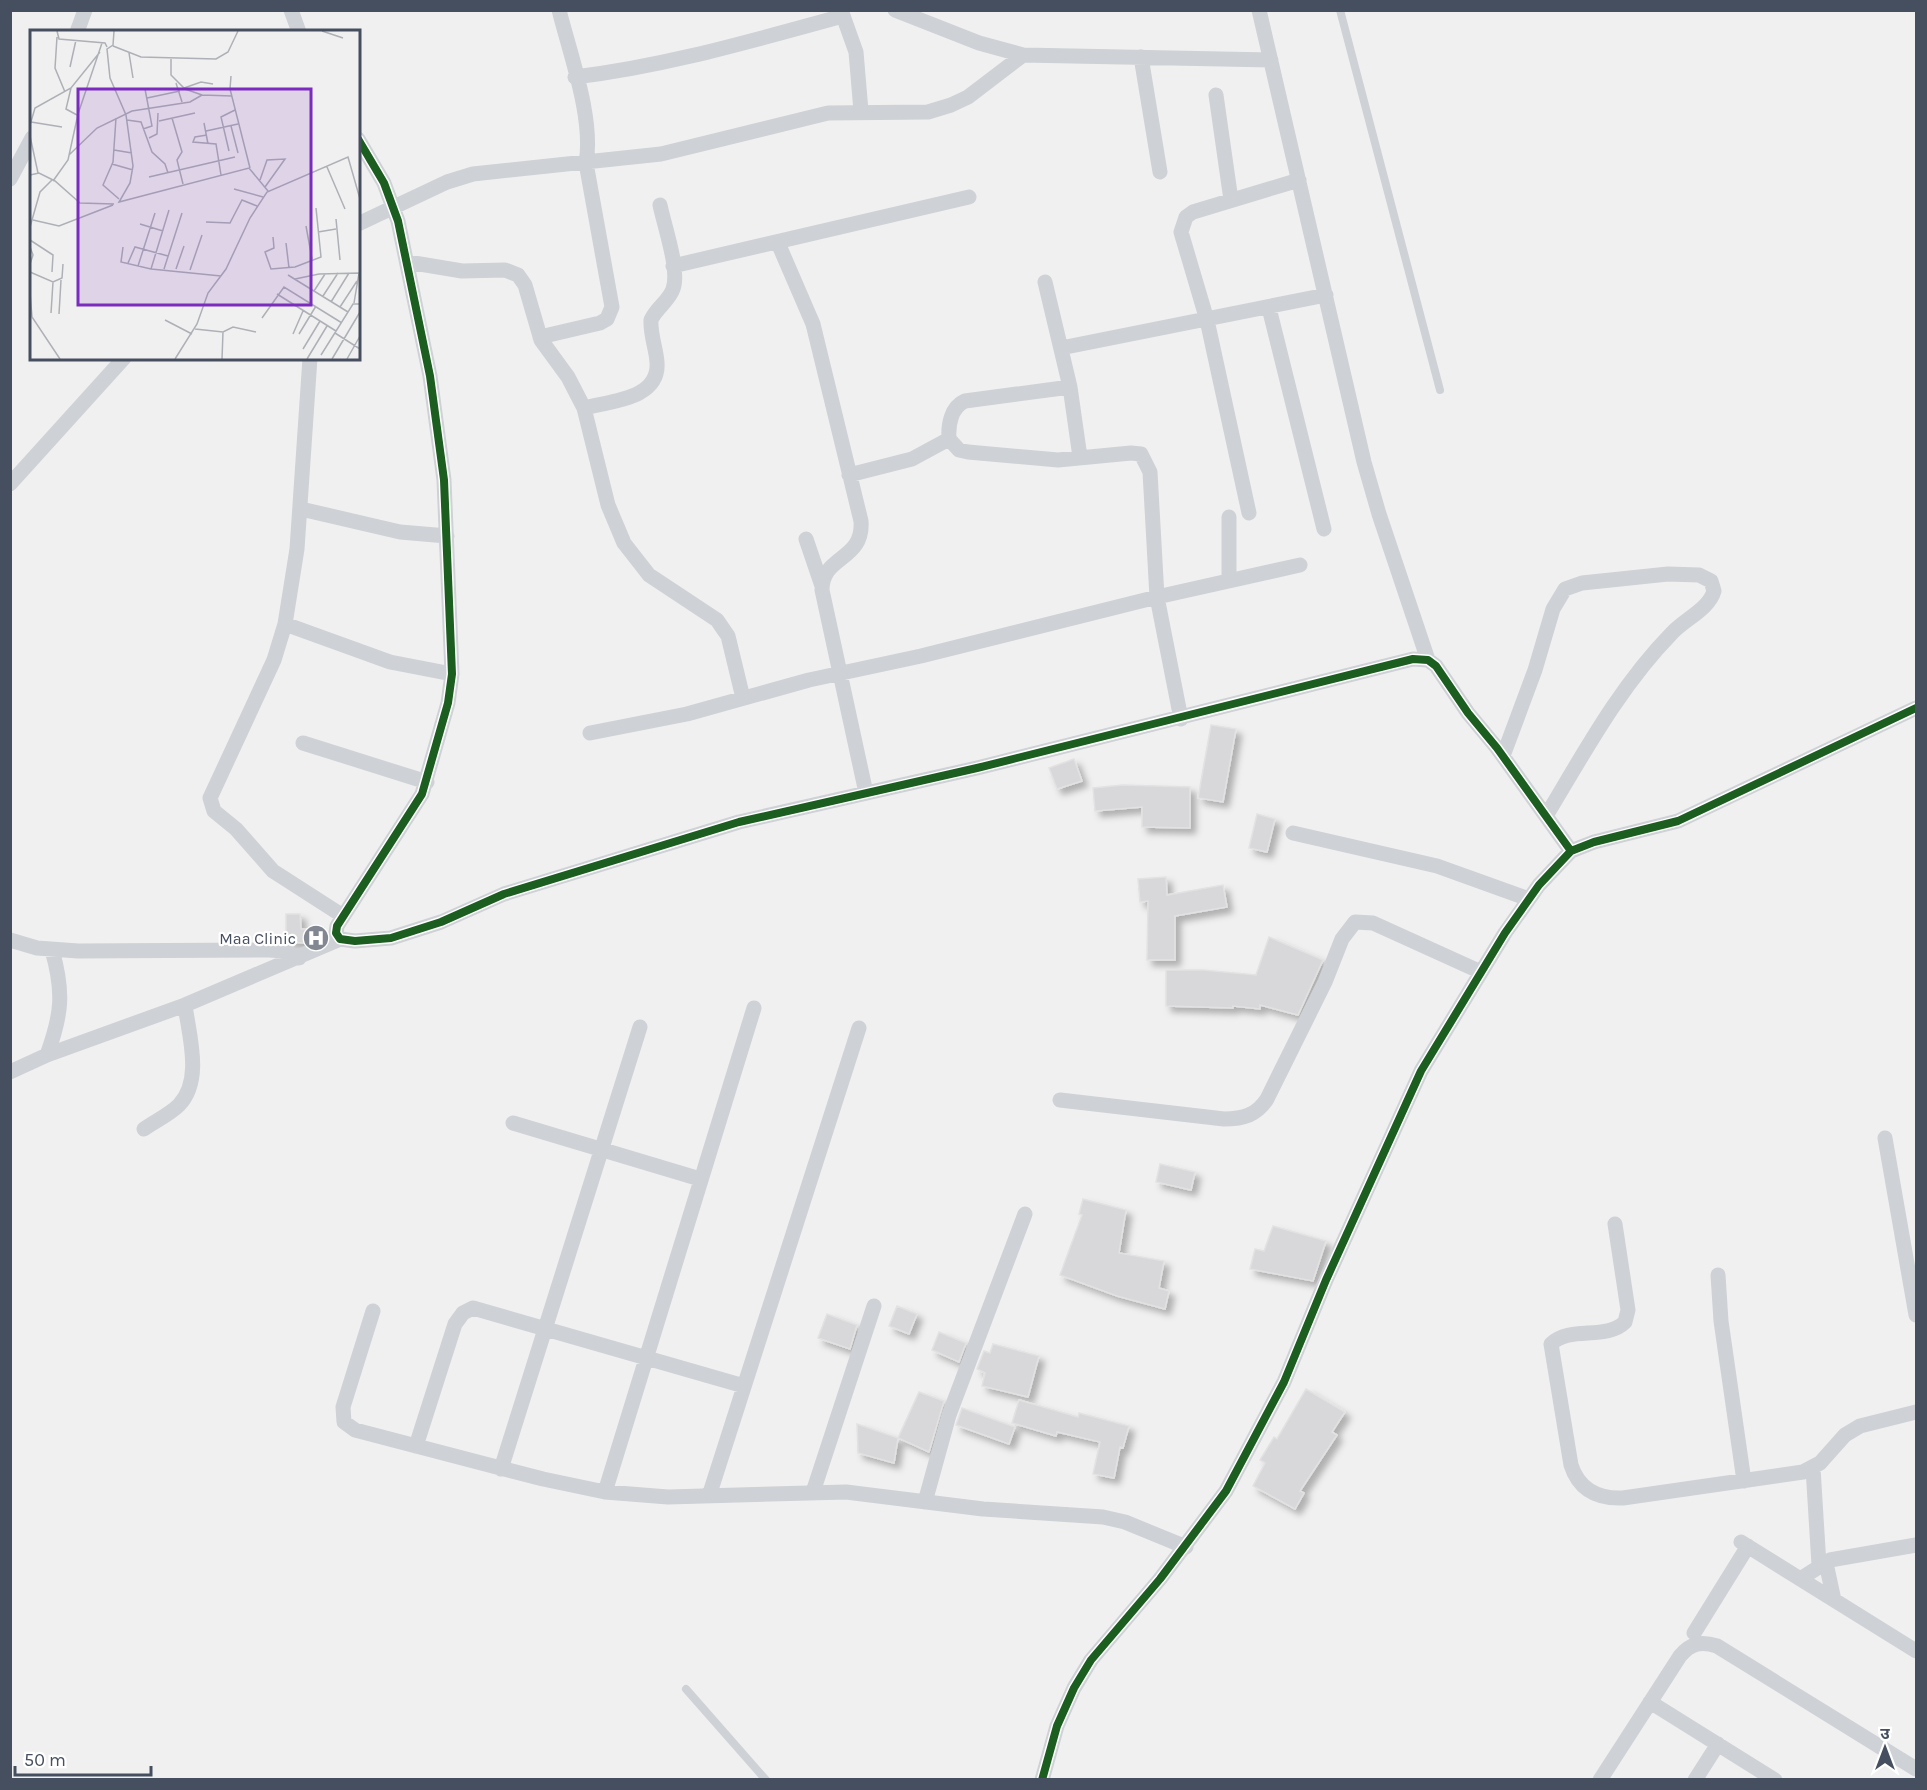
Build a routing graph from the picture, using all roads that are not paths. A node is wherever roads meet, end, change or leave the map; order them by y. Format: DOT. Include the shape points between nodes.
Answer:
graph roads {
  1 [pos="85,10"];
  2 [pos="291,10"];
  3 [pos="559,10"];
  4 [pos="895,10"];
  5 [pos="1259,10"];
  6 [pos="1340,10"];
  7 [pos="842,13"];
  8 [pos="77,30"];
  9 [pos="298,30"];
  10 [pos="1023,55"];
  11 [pos="1141,57"];
  12 [pos="1271,60"];
  13 [pos="575,77"];
  14 [pos="1216,95"];
  15 [pos="861,111"];
  16 [pos="30,142"];
  17 [pos="360,142"];
  18 [pos="586,163"];
  19 [pos="1160,172"];
  20 [pos="10,179"];
  21 [pos="1299,180"];
  22 [pos="969,197"];
  23 [pos="1231,200"];
  24 [pos="660,205"];
  25 [pos="393,208"];
  26 [pos="360,223"];
  27 [pos="778,243"];
  28 [pos="408,262"];
  29 [pos="673,266"];
  30 [pos="1045,282"];
  31 [pos="1326,295"];
  32 [pos="1269,308"];
  33 [pos="1207,320"];
  34 [pos="540,337"];
  35 [pos="1061,348"];
  36 [pos="122,360"];
  37 [pos="310,360"];
  38 [pos="1070,387"];
  39 [pos="1440,390"];
  40 [pos="584,408"];
  41 [pos="949,439"];
  42 [pos="1080,458"];
  43 [pos="849,475"];
  44 [pos="10,484"];
  45 [pos="301,509"];
  46 [pos="1249,513"];
  47 [pos="1229,517"];
  48 [pos="1324,530"];
  49 [pos="447,536"];
  50 [pos="806,539"];
  51 [pos="1300,565"];
  52 [pos="1229,581"];
  53 [pos="822,586"];
  54 [pos="1157,597"];
  55 [pos="285,624"];
  56 [pos="1428,660"];
  57 [pos="840,672"];
  58 [pos="452,674"];
  59 [pos="744,698"];
  60 [pos="1917,708"];
  61 [pos="1181,718"];
  62 [pos="590,733"];
  63 [pos="303,743"];
  64 [pos="1503,756"];
  65 [pos="427,782"];
  66 [pos="866,793"];
  67 [pos="1546,816"];
  68 [pos="1293,833"];
  69 [pos="1571,851"];
  70 [pos="1528,899"];
  71 [pos="343,916"];
  72 [pos="340,939"];
  73 [pos="10,940"];
  74 [pos="52,950"];
  75 [pos="299,958"];
  76 [pos="1481,972"];
  77 [pos="185,1005"];
  78 [pos="754,1008"];
  79 [pos="640,1027"];
  80 [pos="859,1028"];
  81 [pos="47,1055"];
  82 [pos="10,1072"];
  83 [pos="1060,1100"];
  84 [pos="513,1123"];
  85 [pos="144,1129"];
  86 [pos="1885,1138"];
  87 [pos="601,1150"];
  88 [pos="700,1179"];
  89 [pos="1025,1214"];
  90 [pos="1615,1224"];
  91 [pos="1718,1275"];
  92 [pos="874,1306"];
  93 [pos="373,1311"];
  94 [pos="1917,1315"];
  95 [pos="545,1328"];
  96 [pos="645,1357"];
  97 [pos="744,1386"];
  98 [pos="1917,1412"];
  99 [pos="416,1446"];
  100 [pos="1813,1468"];
  101 [pos="501,1469"];
  102 [pos="1744,1481"];
  103 [pos="605,1492"];
  104 [pos="813,1492"];
  105 [pos="709,1496"];
  106 [pos="925,1502"];
  107 [pos="1917,1545"];
  108 [pos="1185,1546"];
  109 [pos="1823,1564"];
  110 [pos="1800,1579"];
  111 [pos="1834,1600"];
  112 [pos="1694,1633"];
  113 [pos="1917,1651"];
  114 [pos="686,1689"];
  115 [pos="1650,1702"];
  116 [pos="1718,1744"];
  117 [pos="1917,1769"];
  118 [pos="766,1779"];
  119 [pos="1042,1779"];
  120 [pos="1600,1779"];
  121 [pos="1695,1779"];
  122 [pos="1775,1779"];
  1 -- 8 [label="street"];
  2 -- 9 [label="street"];
  3 -- 13 [label="street"];
  4 -- 10 [label="street" via="979,43"];
  5 -- 12 [label="street"];
  6 -- 39 [label="lane"];
  7 -- 13 [label="street" via="682,60"];
  7 -- 15 [label="street" via="860,73"];
  10 -- 11 [label="street"];
  10 -- 15 [label="street" via="975,92 951,105 912,113"];
  11 -- 12 [label="street"];
  11 -- 19 [label="street"];
  12 -- 21 [label="street"];
  13 -- 18 [label="street" via="589,140"];
  14 -- 23 [label="street"];
  15 -- 18 [label="street" via="812,116 661,154"];
  16 -- 20 [label="street"];
  17 -- 25 [label="street" via="384,183"];
  18 -- 25 [label="street" via="473,174"];
  18 -- 34 [label="street" via="612,302 610,314 600,323"];
  21 -- 23 [label="street"];
  21 -- 31 [label="street"];
  22 -- 27 [label="street"];
  23 -- 33 [label="street" via="1193,212 1186,217 1181,232"];
  24 -- 29 [label="street"];
  25 -- 26 [label="street"];
  25 -- 28 [label="street"];
  27 -- 29 [label="street"];
  27 -- 43 [label="street" via="813,324"];
  28 -- 34 [label="street" via="462,271 513,271 525,285"];
  28 -- 49 [label="street" via="436,419"];
  29 -- 40 [label="street" via="673,290 651,320 657,362 652,383 640,393"];
  30 -- 35 [label="street"];
  31 -- 32 [label="street"];
  31 -- 56 [label="street" via="1376,504"];
  32 -- 33 [label="street"];
  32 -- 48 [label="street"];
  33 -- 35 [label="street"];
  33 -- 46 [label="street"];
  34 -- 40 [label="street"];
  35 -- 38 [label="street"];
  36 -- 44 [label="street"];
  37 -- 45 [label="street"];
  38 -- 41 [label="street" via="965,401 955,409"];
  38 -- 42 [label="street"];
  40 -- 59 [label="street" via="615,527 634,559 649,574 722,627 728,636"];
  41 -- 42 [label="street" via="959,450 968,452"];
  41 -- 43 [label="street" via="912,459"];
  42 -- 54 [label="street" via="1136,453 1146,462 1151,482"];
  43 -- 53 [label="street" via="862,532 853,550 826,572"];
  45 -- 49 [label="street" via="400,532"];
  45 -- 55 [label="street"];
  47 -- 52 [label="street"];
  49 -- 58 [label="street"];
  50 -- 53 [label="street"];
  51 -- 52 [label="street"];
  52 -- 54 [label="street"];
  53 -- 57 [label="street"];
  54 -- 57 [label="street"];
  54 -- 61 [label="street"];
  55 -- 58 [label="street" via="390,662"];
  55 -- 71 [label="street" via="261,690 211,791 211,804 220,818 236,829 282,878"];
  56 -- 61 [label="street" via="1413,659"];
  56 -- 64 [label="street"];
  57 -- 59 [label="street"];
  57 -- 66 [label="street"];
  58 -- 65 [label="street"];
  59 -- 62 [label="street"];
  60 -- 69 [label="street" via="1687,818"];
  61 -- 66 [label="street"];
  63 -- 65 [label="street"];
  64 -- 67 [label="street"];
  64 -- 67 [label="street" via="1536,670 1553,609 1565,589 1582,583 1668,574 1699,575 1711,581 1714,591 1710,599 1672,632 1647,662 1598,730"];
  65 -- 71 [label="street" via="400,831"];
  66 -- 72 [label="street" via="738,822 538,883 391,939"];
  67 -- 69 [label="street"];
  68 -- 70 [label="street" via="1437,867"];
  69 -- 70 [label="street"];
  70 -- 76 [label="street"];
  71 -- 72 [label="street" via="336,933"];
  72 -- 75 [label="street"];
  73 -- 74 [label="street"];
  74 -- 75 [label="street" via="279,950"];
  74 -- 81 [label="street" via="60,978 61,1002"];
  75 -- 77 [label="street"];
  76 -- 83 [label="street" via="1373,923 1355,922 1346,932 1316,1000 1257,1112 1224,1119"];
  76 -- 108 [label="street" via="1399,1115 1284,1382 1226,1491"];
  77 -- 81 [label="street"];
  77 -- 85 [label="street" via="192,1063 189,1087 178,1106"];
  78 -- 88 [label="street"];
  79 -- 87 [label="street"];
  80 -- 97 [label="street"];
  81 -- 82 [label="street"];
  84 -- 87 [label="street"];
  86 -- 94 [label="street"];
  87 -- 88 [label="street"];
  87 -- 95 [label="street"];
  88 -- 96 [label="street"];
  89 -- 106 [label="street" via="949,1415"];
  90 -- 102 [label="street" via="1628,1310 1625,1322 1616,1329 1559,1338 1551,1344 1573,1472 1590,1492 1611,1499"];
  91 -- 102 [label="street"];
  92 -- 104 [label="street"];
  93 -- 99 [label="street" via="345,1396 344,1422 355,1430"];
  95 -- 96 [label="street"];
  95 -- 99 [label="street" via="481,1309 464,1313 455,1324"];
  95 -- 101 [label="street"];
  96 -- 97 [label="street"];
  96 -- 103 [label="street"];
  97 -- 105 [label="street"];
  98 -- 100 [label="street" via="1860,1426 1845,1435 1830,1455"];
  99 -- 101 [label="street"];
  100 -- 102 [label="street"];
  100 -- 109 [label="street"];
  101 -- 103 [label="street"];
  103 -- 105 [label="street"];
  104 -- 105 [label="street"];
  104 -- 106 [label="street"];
  106 -- 108 [label="street" via="1103,1517"];
  107 -- 109 [label="street" via="1838,1557"];
  108 -- 119 [label="street" via="1091,1660 1057,1726"];
  109 -- 110 [label="street"];
  109 -- 111 [label="street"];
  110 -- 111 [label="street"];
  110 -- 112 [label="street" via="1744,1544"];
  111 -- 113 [label="street"];
  114 -- 118 [label="lane"];
  115 -- 116 [label="street"];
  115 -- 117 [label="street" via="1687,1648 1708,1643"];
  115 -- 120 [label="street"];
  116 -- 121 [label="street"];
  116 -- 122 [label="street"];
}
